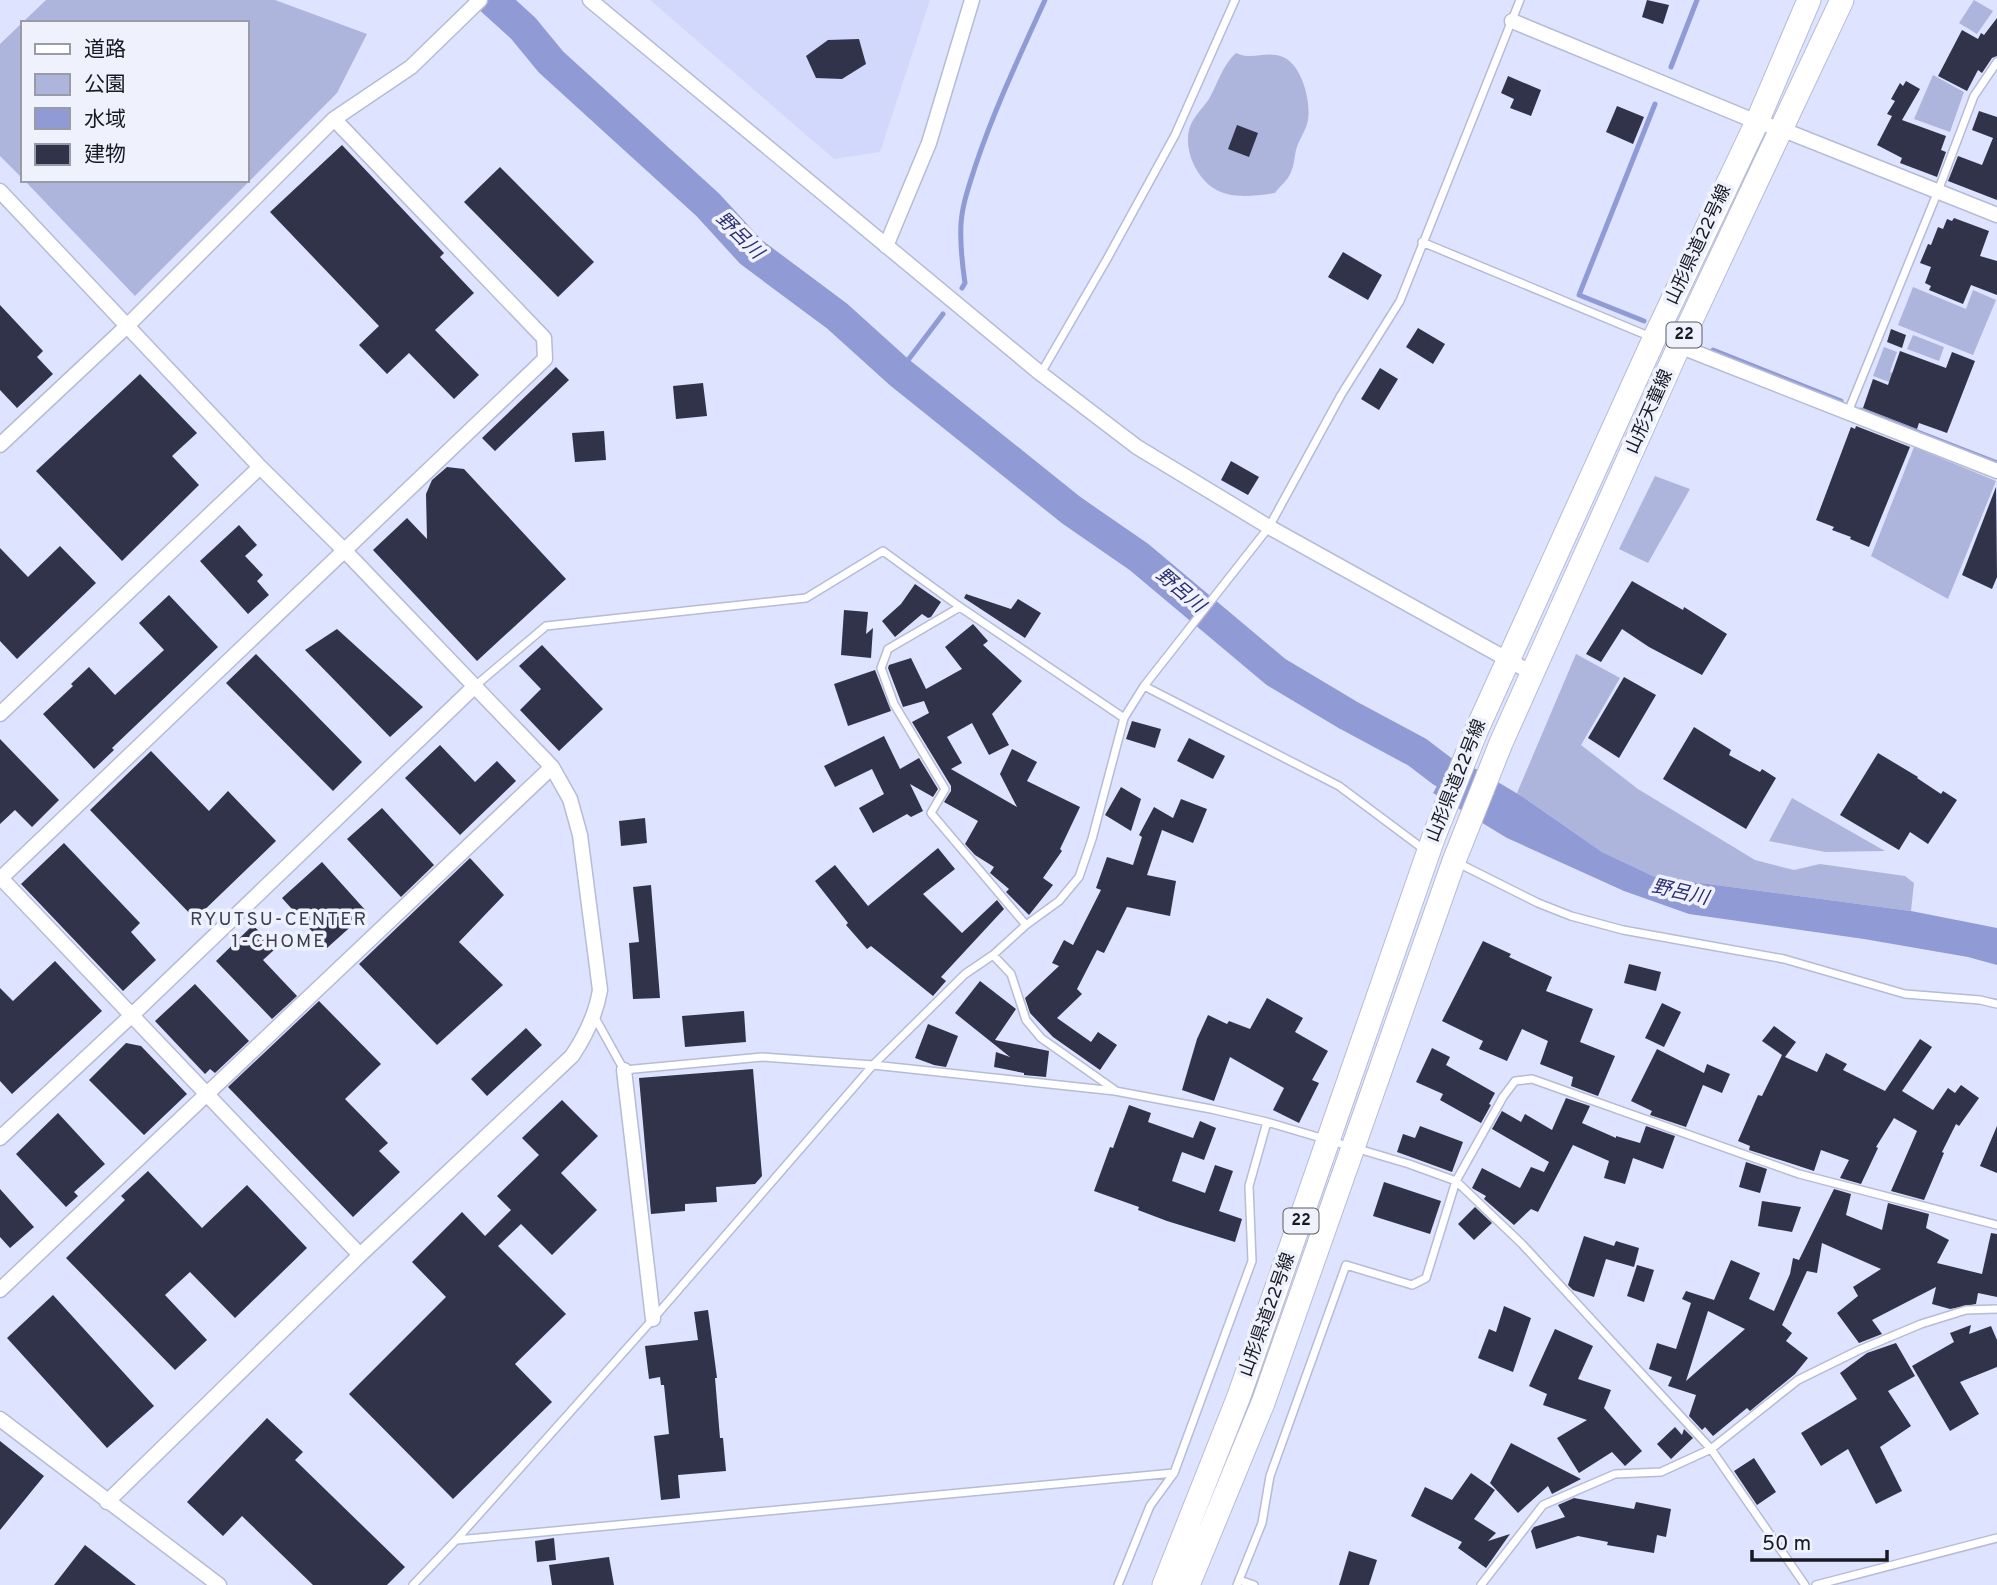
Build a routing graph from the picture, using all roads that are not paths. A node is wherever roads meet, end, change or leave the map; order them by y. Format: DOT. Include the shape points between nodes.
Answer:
graph roads {
  1 [pos="480,0"];
  2 [pos="590,0"];
  3 [pos="972,0"];
  4 [pos="1234,0"];
  5 [pos="1520,0"];
  6 [pos="1809,0"];
  7 [pos="1842,0"];
  8 [pos="1512,21"];
  9 [pos="1997,62"];
  10 [pos="334,119"];
  11 [pos="1756,122"];
  12 [pos="1781,129"];
  13 [pos="0,191"];
  14 [pos="1938,191"];
  15 [pos="1997,215"];
  16 [pos="1422,242"];
  17 [pos="886,246"];
  18 [pos="127,326"];
  19 [pos="1654,339"];
  20 [pos="1679,346"];
  21 [pos="1040,373"];
  22 [pos="1847,412"];
  23 [pos="0,445"];
  24 [pos="260,467"];
  25 [pos="1997,471"];
  26 [pos="1269,527"];
  27 [pos="345,551"];
  28 [pos="960,607"];
  29 [pos="1509,661"];
  30 [pos="1532,673"];
  31 [pos="475,686"];
  32 [pos="1144,686"];
  33 [pos="0,715"];
  34 [pos="1124,718"];
  35 [pos="552,767"];
  36 [pos="1431,844"];
  37 [pos="1457,854"];
  38 [pos="0,878"];
  39 [pos="1026,925"];
  40 [pos="993,955"];
  41 [pos="1997,1004"];
  42 [pos="131,1016"];
  43 [pos="594,1016"];
  44 [pos="873,1065"];
  45 [pos="624,1070"];
  46 [pos="1115,1091"];
  47 [pos="207,1093"];
  48 [pos="1267,1122"];
  49 [pos="0,1138"];
  50 [pos="1330,1140"];
  51 [pos="1353,1147"];
  52 [pos="1456,1181"];
  53 [pos="1997,1225"];
  54 [pos="360,1255"];
  55 [pos="0,1290"];
  56 [pos="1997,1308"];
  57 [pos="653,1319"];
  58 [pos="0,1419"];
  59 [pos="1711,1449"];
  60 [pos="1174,1473"];
  61 [pos="107,1502"];
  62 [pos="1997,1538"];
  63 [pos="456,1540"];
  64 [pos="1238,1582"];
  65 [pos="214,1584"];
  66 [pos="413,1585"];
  67 [pos="1118,1585"];
  68 [pos="1164,1585"];
  69 [pos="1188,1585"];
  70 [pos="1254,1585"];
  71 [pos="1481,1585"];
  72 [pos="1805,1585"];
  73 [pos="1816,1585"];
  1 -- 10 [label="street" via="411,67"];
  2 -- 17 [label="street"];
  3 -- 17 [label="street" via="929,143"];
  4 -- 21 [label="lane" via="1175,135"];
  5 -- 8 [label="lane"];
  6 -- 11 [label="main road, 山形県道22号線 / 22"];
  7 -- 12 [label="main road, 山形天童線 / 22"];
  8 -- 11 [label="street"];
  8 -- 16 [label="lane"];
  9 -- 14 [label="lane" via="1973,96"];
  10 -- 18 [label="street"];
  10 -- 27 [label="street" via="544,338 545,359"];
  11 -- 12 [label="street"];
  11 -- 19 [label="main road, 山形県道22号線 / 22"];
  12 -- 14 [label="street"];
  12 -- 20 [label="main road, 山形天童線 / 22"];
  13 -- 18 [label="street"];
  14 -- 15 [label="street"];
  14 -- 22 [label="lane"];
  16 -- 19 [label="lane"];
  16 -- 26 [label="lane" via="1400,301 1341,395"];
  17 -- 21 [label="street"];
  18 -- 23 [label="street"];
  18 -- 24 [label="street"];
  19 -- 29 [label="main road, 山形県道22号線 / 22"];
  20 -- 22 [label="street"];
  20 -- 30 [label="main road, 山形天童線 / 22"];
  21 -- 26 [label="street" via="1137,447"];
  22 -- 25 [label="street"];
  24 -- 27 [label="street"];
  24 -- 33 [label="street"];
  26 -- 29 [label="street"];
  26 -- 32 [label="lane"];
  27 -- 31 [label="street"];
  27 -- 38 [label="street"];
  28 -- 31 [label="lane" via="883,551 806,598 546,626"];
  28 -- 34 [label="lane"];
  28 -- 39 [label="lane" via="888,649 881,668 894,704 945,789 931,813"];
  29 -- 30 [label="street"];
  29 -- 36 [label="main road, 山形県道22号線 / 22"];
  30 -- 37 [label="main road, 山形県道22号線 / 22"];
  31 -- 35 [label="street"];
  31 -- 42 [label="street"];
  32 -- 34 [label="lane"];
  32 -- 36 [label="lane" via="1339,786"];
  34 -- 39 [label="lane" via="1079,877 1059,901"];
  35 -- 43 [label="street" via="570,799 580,835 600,990"];
  35 -- 47 [label="street"];
  36 -- 50 [label="main road, 山形県道22号線 / 22"];
  37 -- 41 [label="lane" via="1538,904 1571,916 1784,960 1905,994"];
  37 -- 51 [label="main road, 山形県道22号線 / 22"];
  38 -- 42 [label="street"];
  39 -- 40 [label="lane"];
  40 -- 44 [label="lane" via="965,974"];
  40 -- 46 [label="lane" via="1011,974 1026,1020 1041,1038"];
  42 -- 47 [label="street"];
  42 -- 49 [label="street"];
  43 -- 45 [label="lane"];
  43 -- 54 [label="street" via="572,1056"];
  44 -- 45 [label="lane" via="762,1057"];
  44 -- 46 [label="lane"];
  44 -- 57 [label="lane"];
  45 -- 57 [label="street"];
  46 -- 48 [label="lane"];
  47 -- 54 [label="street"];
  47 -- 55 [label="street"];
  48 -- 50 [label="lane"];
  48 -- 60 [label="lane" via="1249,1186 1252,1261"];
  50 -- 51 [label="lane"];
  50 -- 68 [label="main road, 山形県道22号線 / 22" via="1239,1396"];
  51 -- 52 [label="lane"];
  51 -- 69 [label="main road, 山形県道22号線 / 22" via="1263,1403"];
  52 -- 53 [label="lane" via="1503,1097 1515,1082 1532,1079 1799,1174"];
  52 -- 59 [label="lane" via="1522,1244"];
  52 -- 64 [label="lane" via="1426,1278 1412,1285 1346,1265 1270,1476 1262,1522"];
  54 -- 61 [label="street"];
  56 -- 59 [label="lane" via="1966,1310 1921,1324 1798,1380"];
  57 -- 63 [label="lane"];
  58 -- 61 [label="street"];
  59 -- 71 [label="lane" via="1661,1472 1615,1474 1543,1505"];
  59 -- 72 [label="lane"];
  60 -- 63 [label="lane"];
  60 -- 67 [label="lane" via="1150,1506"];
  61 -- 65 [label="street"];
  62 -- 73 [label="lane"];
  63 -- 66 [label="lane"];
  64 -- 70 [label="lane"];
}
